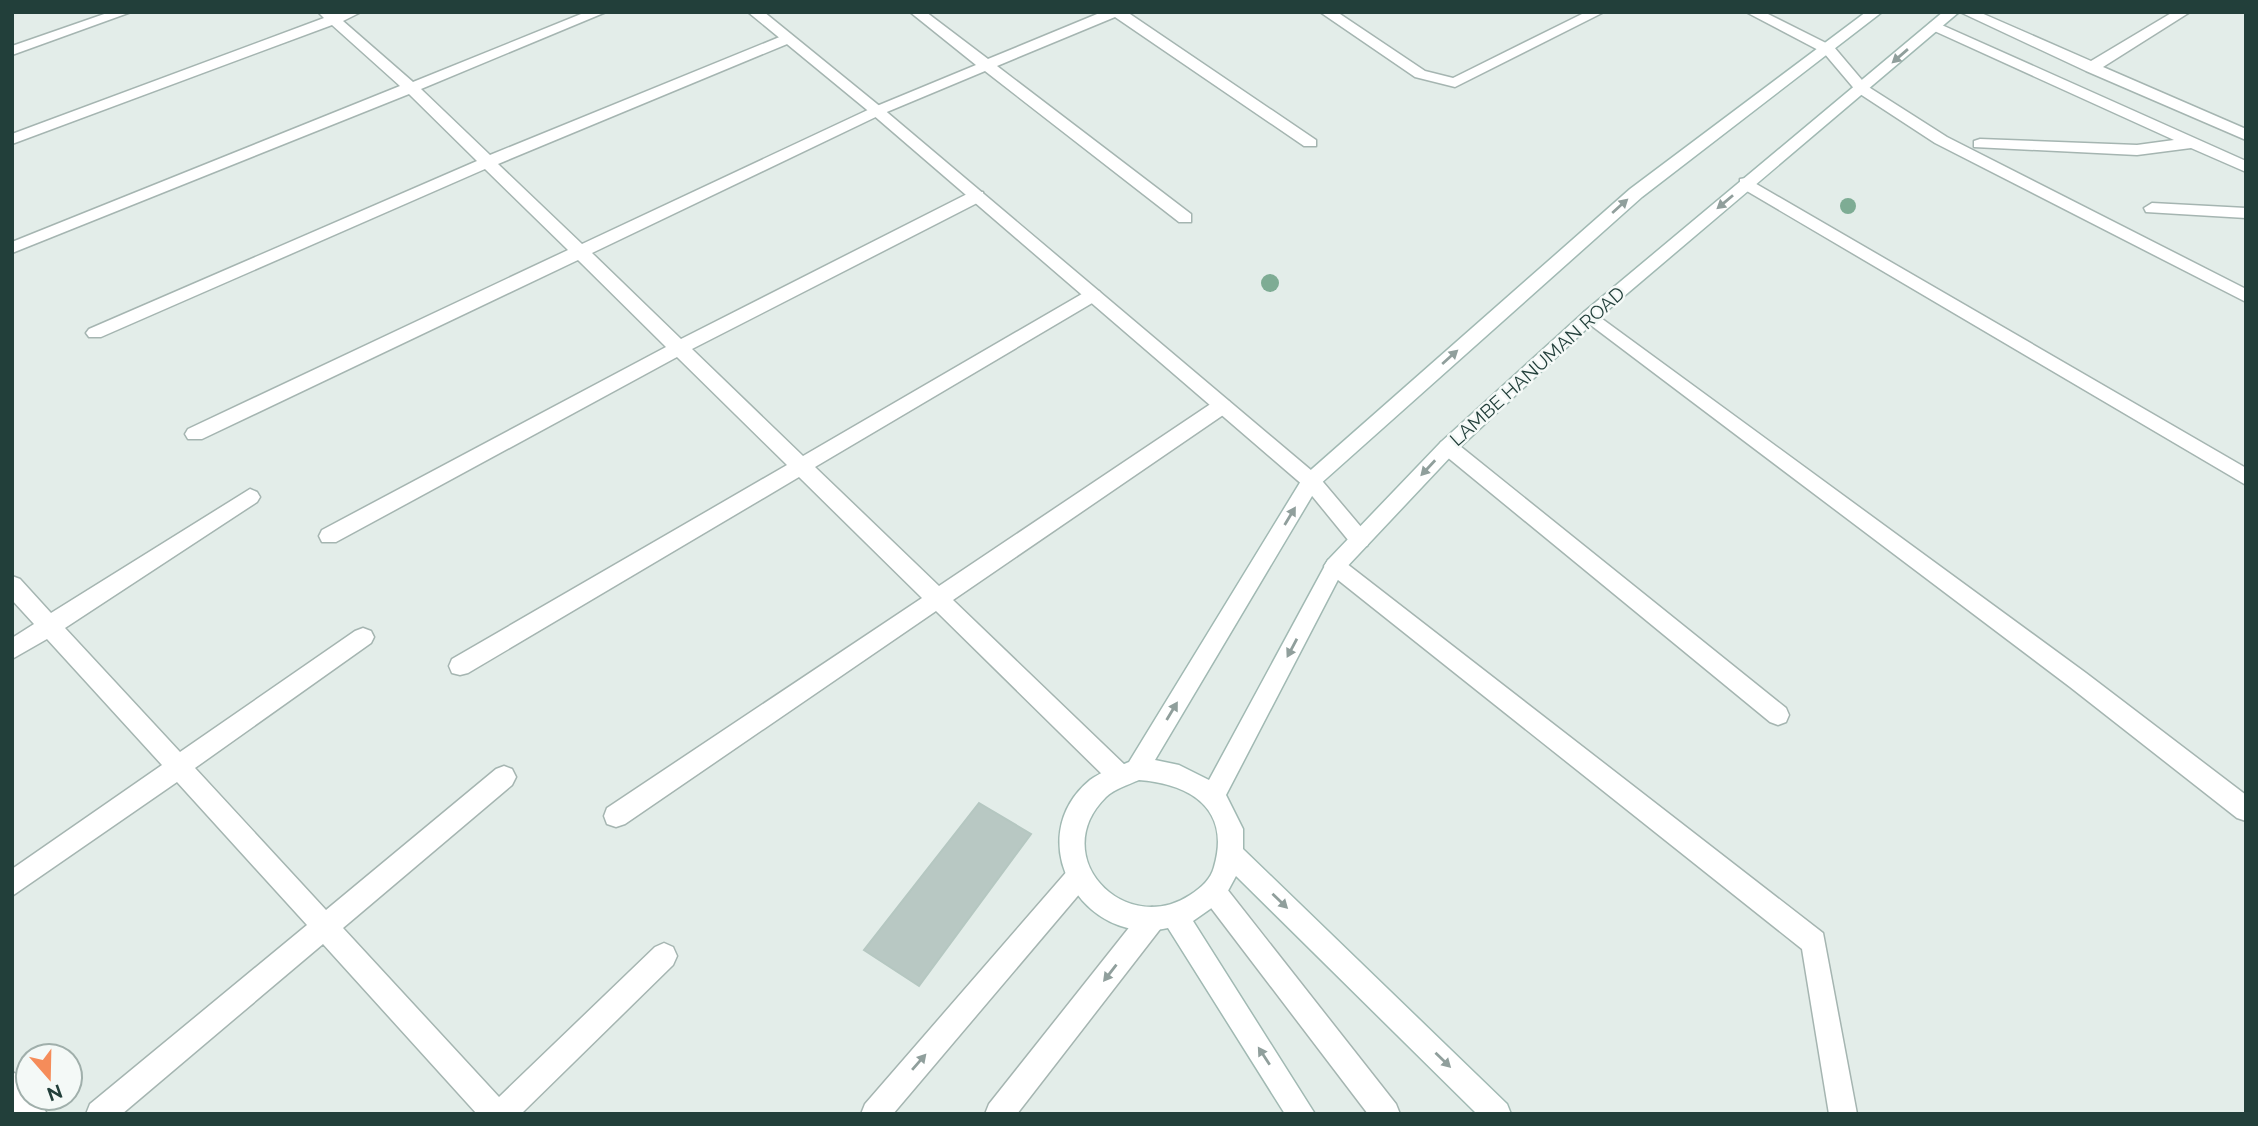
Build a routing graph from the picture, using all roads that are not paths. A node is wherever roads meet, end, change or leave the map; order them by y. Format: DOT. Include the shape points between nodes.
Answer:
graph roads {
  1 [pos="124,12"];
  2 [pos="354,12"];
  3 [pos="599,12"];
  4 [pos="755,12"];
  5 [pos="917,12"];
  6 [pos="1116,12"];
  7 [pos="1597,12"];
  8 [pos="1753,12"];
  9 [pos="1875,12"];
  10 [pos="1952,12"];
  11 [pos="1968,12"];
  12 [pos="2183,12"];
  13 [pos="1338,14"];
  14 [pos="329,16"];
  15 [pos="1935,26"];
  16 [pos="788,39"];
  17 [pos="1829,50"];
  18 [pos="12,51"];
  19 [pos="987,66"];
  20 [pos="2091,68"];
  21 [pos="411,88"];
  22 [pos="1862,89"];
  23 [pos="877,111"];
  24 [pos="2246,135"];
  25 [pos="12,139"];
  26 [pos="1310,143"];
  27 [pos="2193,143"];
  28 [pos="1980,144"];
  29 [pos="488,162"];
  30 [pos="2246,167"];
  31 [pos="1746,183"];
  32 [pos="977,196"];
  33 [pos="2152,208"];
  34 [pos="2246,213"];
  35 [pos="1185,218"];
  36 [pos="12,248"];
  37 [pos="578,251"];
  38 [pos="1093,295"];
  39 [pos="2246,296"];
  40 [pos="1590,316"];
  41 [pos="95,333"];
  42 [pos="679,348"];
  43 [pos="1222,406"];
  44 [pos="195,433"];
  45 [pos="1448,447"];
  46 [pos="800,466"];
  47 [pos="2246,478"];
  48 [pos="1311,481"];
  49 [pos="250,498"];
  50 [pos="329,536"];
  51 [pos="1360,540"];
  52 [pos="1335,566"];
  53 [pos="12,585"];
  54 [pos="938,600"];
  55 [pos="49,625"];
  56 [pos="363,637"];
  57 [pos="12,650"];
  58 [pos="460,666"];
  59 [pos="1778,715"];
  60 [pos="179,767"];
  61 [pos="1128,772"];
  62 [pos="504,777"];
  63 [pos="1213,796"];
  64 [pos="2246,810"];
  65 [pos="616,816"];
  66 [pos="1231,854"];
  67 [pos="1078,877"];
  68 [pos="12,884"];
  69 [pos="1214,892"];
  70 [pos="1164,918"];
  71 [pos="323,925"];
  72 [pos="664,956"];
  73 [pos="12,1086"];
  74 [pos="33,1114"];
  75 [pos="100,1114"];
  76 [pos="496,1114"];
  77 [pos="502,1114"];
  78 [pos="875,1114"];
  79 [pos="999,1114"];
  80 [pos="1301,1114"];
  81 [pos="1386,1114"];
  82 [pos="1497,1114"];
  83 [pos="1843,1114"];
  1 -- 18 [label="street"];
  2 -- 14 [label="street"];
  3 -- 21 [label="street"];
  4 -- 16 [label="street"];
  5 -- 19 [label="street"];
  6 -- 19 [label="street"];
  6 -- 26 [label="street"];
  7 -- 13 [label="street" via="1455,83 1420,74"];
  8 -- 17 [label="street"];
  9 -- 17 [label="street"];
  10 -- 15 [label="street, LAMBE HANUMAN ROAD"];
  11 -- 20 [label="street"];
  12 -- 20 [label="street"];
  14 -- 21 [label="street"];
  14 -- 25 [label="street"];
  15 -- 22 [label="street, LAMBE HANUMAN ROAD, one-way"];
  15 -- 27 [label="street"];
  16 -- 23 [label="street"];
  16 -- 29 [label="street"];
  17 -- 22 [label="street"];
  48 -- 17 [label="street, one-way" via="1636,192"];
  19 -- 23 [label="street"];
  19 -- 35 [label="street"];
  20 -- 24 [label="street"];
  21 -- 29 [label="street"];
  21 -- 36 [label="street"];
  22 -- 31 [label="street, LAMBE HANUMAN ROAD"];
  22 -- 39 [label="street" via="1941,140"];
  23 -- 32 [label="street"];
  23 -- 37 [label="street"];
  27 -- 28 [label="street" via="2137,150"];
  27 -- 30 [label="street"];
  29 -- 37 [label="street"];
  29 -- 41 [label="street"];
  31 -- 40 [label="street, LAMBE HANUMAN ROAD, one-way"];
  31 -- 47 [label="street"];
  32 -- 38 [label="street"];
  32 -- 42 [label="street"];
  33 -- 34 [label="street"];
  37 -- 42 [label="street"];
  37 -- 44 [label="street"];
  38 -- 43 [label="street"];
  38 -- 46 [label="street"];
  40 -- 45 [label="street, LAMBE HANUMAN ROAD"];
  40 -- 64 [label="street"];
  42 -- 46 [label="street"];
  42 -- 50 [label="street"];
  43 -- 48 [label="street"];
  43 -- 54 [label="street"];
  45 -- 51 [label="street, LAMBE HANUMAN ROAD, one-way"];
  45 -- 59 [label="street"];
  46 -- 54 [label="street"];
  46 -- 58 [label="street"];
  48 -- 51 [label="street"];
  61 -- 48 [label="street, one-way"];
  49 -- 55 [label="street"];
  51 -- 52 [label="street, LAMBE HANUMAN ROAD"];
  52 -- 63 [label="street, LAMBE HANUMAN ROAD, one-way"];
  52 -- 83 [label="street" via="1814,942"];
  53 -- 55 [label="street"];
  54 -- 61 [label="street"];
  54 -- 65 [label="street"];
  55 -- 57 [label="street"];
  55 -- 60 [label="street"];
  56 -- 60 [label="street"];
  60 -- 68 [label="street"];
  60 -- 71 [label="street"];
  61 -- 63 [label="street" via="1179,774"];
  61 -- 67 [label="street" via="1100,785 1074,817 1070,857"];
  62 -- 71 [label="street"];
  63 -- 66 [label="street" via="1231,833"];
  66 -- 69 [label="street"];
  66 -- 82 [label="street, one-way"];
  67 -- 70 [label="street" via="1108,908 1129,916"];
  78 -- 67 [label="street, one-way"];
  69 -- 70 [label="street" via="1196,907"];
  69 -- 81 [label="street"];
  70 -- 79 [label="street, one-way"];
  80 -- 70 [label="street, one-way"];
  71 -- 75 [label="street"];
  71 -- 76 [label="street"];
  72 -- 77 [label="street"];
  73 -- 74 [label="street"];
}
